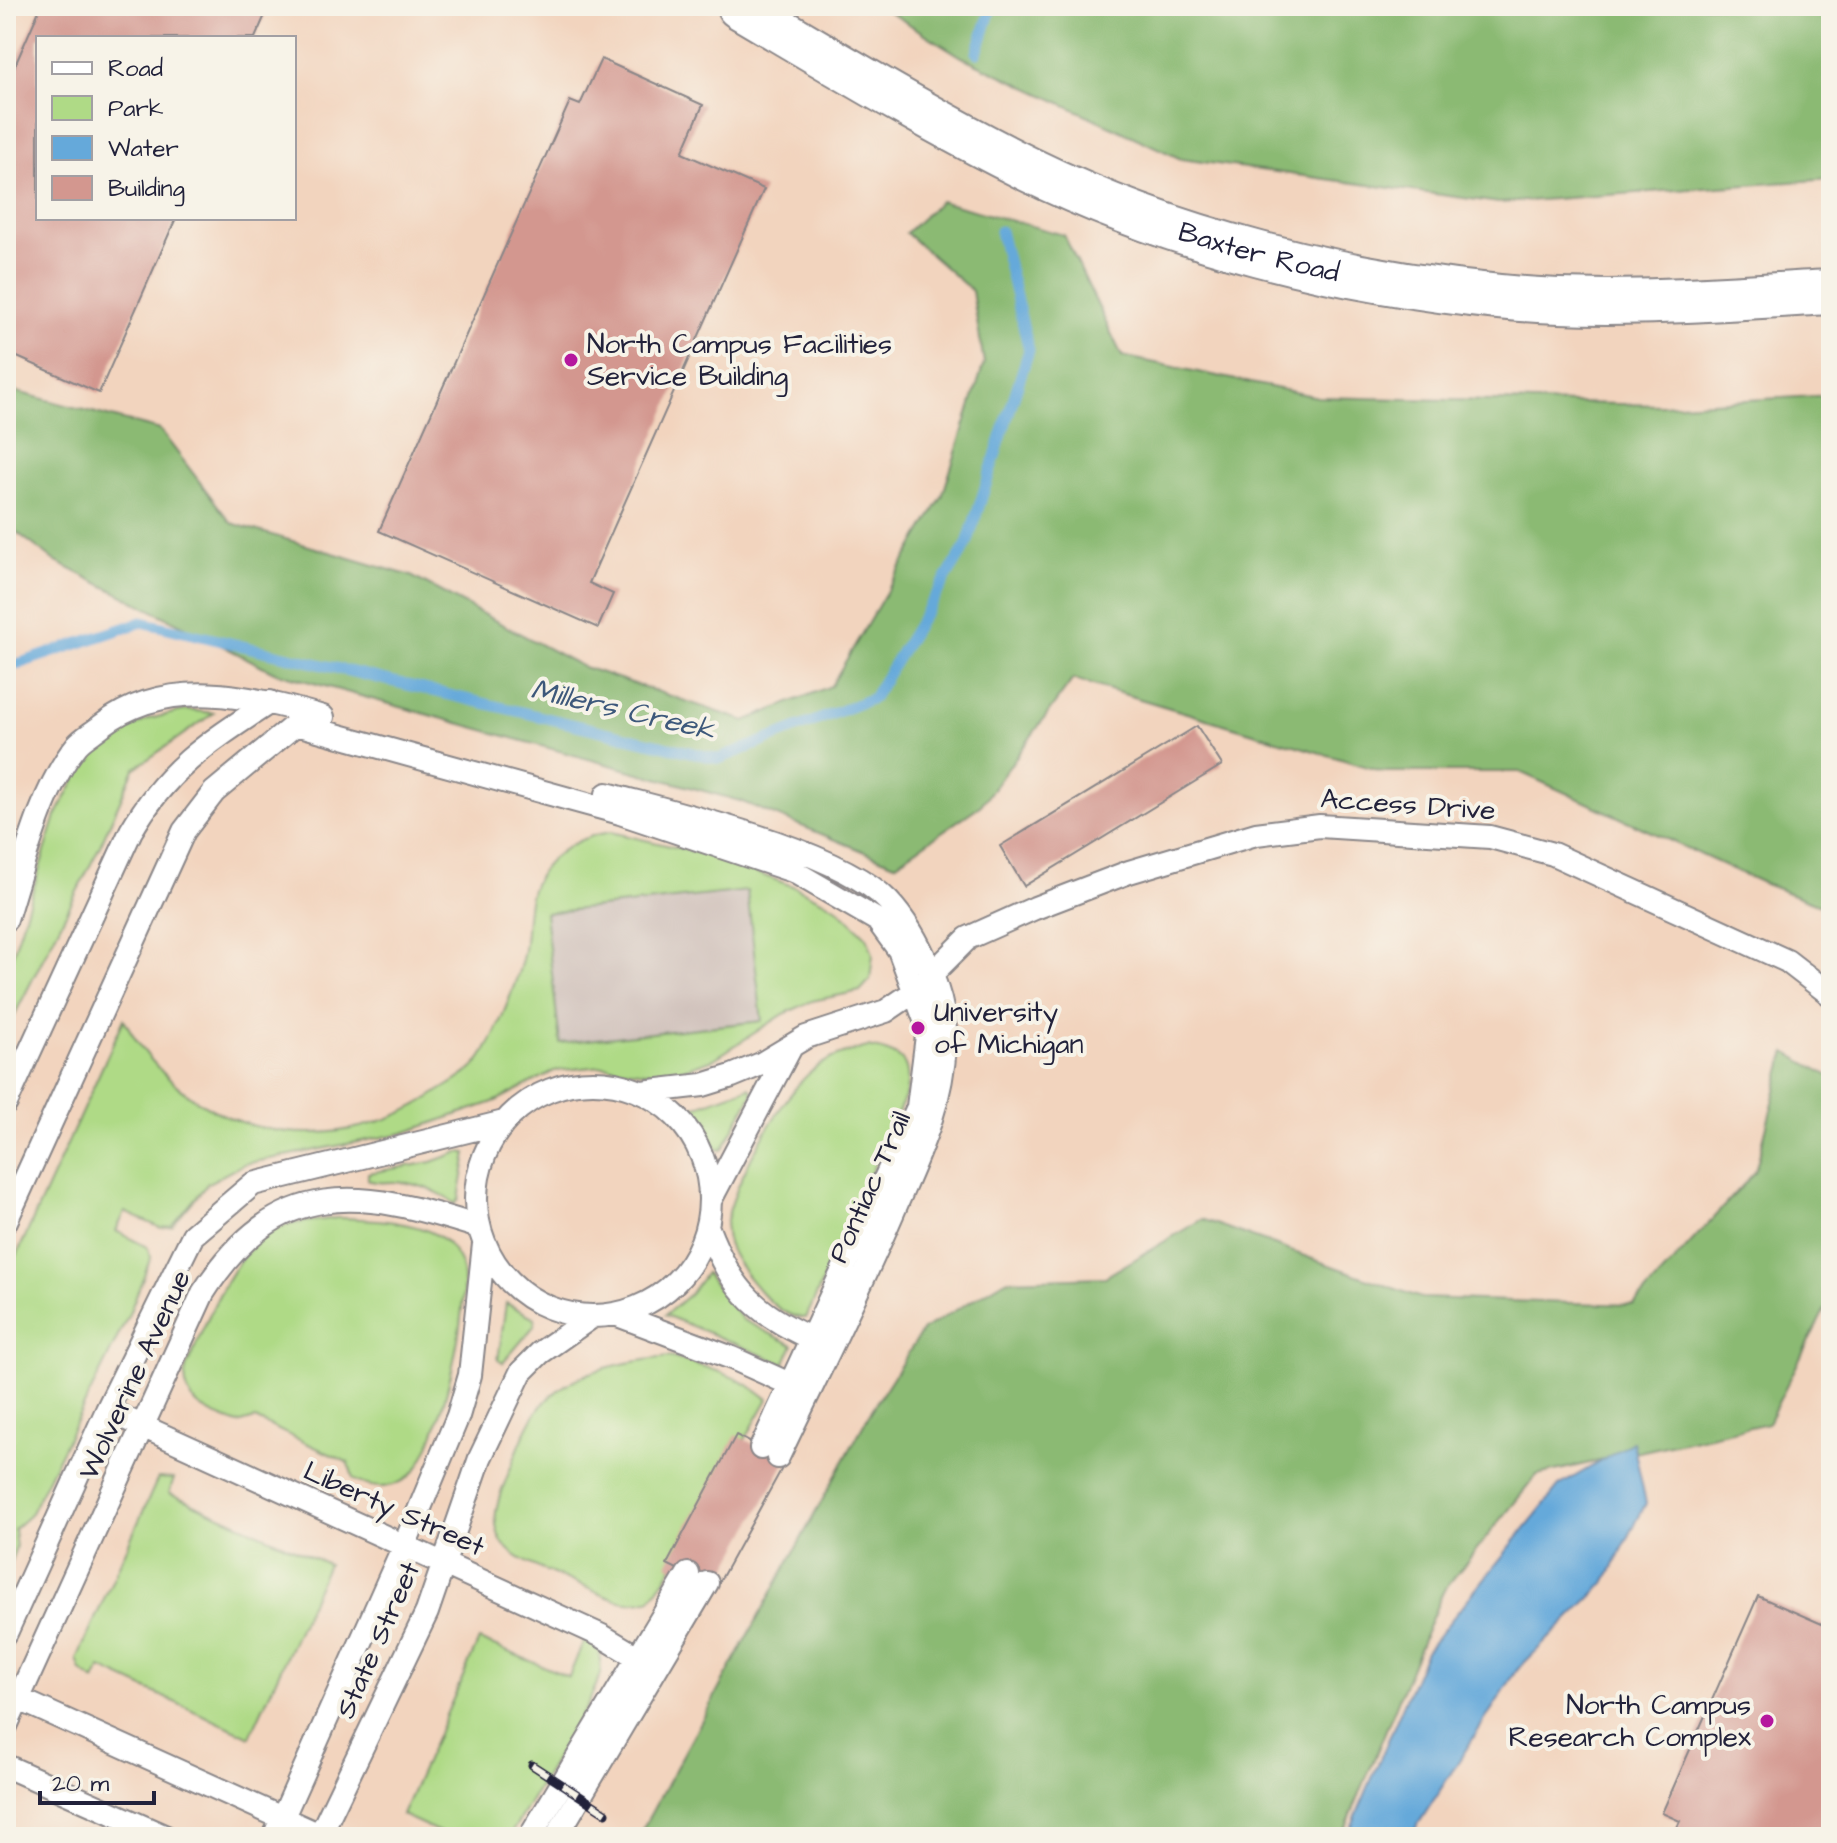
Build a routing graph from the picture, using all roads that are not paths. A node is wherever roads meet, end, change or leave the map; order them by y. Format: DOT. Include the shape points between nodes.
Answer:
graph roads {
  1 [pos="739,6"];
  2 [pos="1831,292"];
  3 [pos="270,702"];
  4 [pos="6,919"];
  5 [pos="931,974"];
  6 [pos="914,992"];
  7 [pos="1831,995"];
  8 [pos="791,1047"];
  9 [pos="642,1092"];
  10 [pos="6,1103"];
  11 [pos="504,1122"];
  12 [pos="711,1200"];
  13 [pos="6,1221"];
  14 [pos="707,1226"];
  15 [pos="481,1236"];
  16 [pos="604,1315"];
  17 [pos="822,1344"];
  18 [pos="791,1385"];
  19 [pos="107,1410"];
  20 [pos="142,1428"];
  21 [pos="770,1453"];
  22 [pos="404,1547"];
  23 [pos="444,1565"];
  24 [pos="697,1579"];
  25 [pos="6,1633"];
  26 [pos="646,1662"];
  27 [pos="12,1696"];
  28 [pos="6,1726"];
  29 [pos="6,1766"];
  30 [pos="278,1828"];
  31 [pos="321,1836"];
  32 [pos="166,1837"];
  33 [pos="530,1837"];
  34 [pos="556,1837"];
  1 -- 2 [label="street, Baxter Road" via="1030,170 1143,216 1271,255 1427,287 1557,301"];
  3 -- 4 [label="lane, Pontiac Trail" via="203,693 160,696 113,717 78,744 45,804"];
  3 -- 5 [label="lane, Pontiac Trail" via="820,859 888,901"];
  3 -- 10 [label="lane" via="199,749 168,777 131,831"];
  5 -- 6 [label="lane"];
  5 -- 7 [label="lane, Access Drive" via="968,938 1129,872 1256,834 1320,826 1490,837 1553,854 1787,961"];
  5 -- 17 [label="lane, Pontiac Trail" via="940,995 945,1042 935,1116"];
  6 -- 8 [label="lane" via="886,1011 806,1037"];
  6 -- 13 [label="lane" via="899,950 877,920 793,871 620,813 296,724 214,792 184,831"];
  6 -- 17 [label="lane" via="928,1028 918,1107"];
  8 -- 9 [label="lane" via="703,1085"];
  8 -- 12 [label="lane"];
  9 -- 11 [label="lane" via="593,1082 568,1085 544,1093"];
  9 -- 12 [label="lane" via="684,1125 707,1173"];
  11 -- 15 [label="lane" via="478,1171 475,1200"];
  11 -- 19 [label="lane, Wolverine Avenue" via="253,1184 193,1235"];
  12 -- 14 [label="lane"];
  14 -- 16 [label="lane" via="698,1252 664,1293 641,1307"];
  14 -- 17 [label="lane" via="734,1284 765,1313"];
  15 -- 16 [label="lane" via="511,1284 536,1302 564,1313"];
  15 -- 20 [label="lane, Wolverine Avenue" via="405,1206 357,1198 286,1211 265,1222 242,1241 203,1293"];
  15 -- 22 [label="lane, State Street" via="472,1362 458,1416"];
  16 -- 18 [label="lane"];
  16 -- 23 [label="lane, State Street" via="540,1353 521,1372 480,1458"];
  17 -- 18 [label="lane, Pontiac Trail"];
  18 -- 21 [label="lane, Pontiac Trail"];
  19 -- 20 [label="lane, Liberty Street"];
  19 -- 25 [label="lane, Wolverine Avenue"];
  20 -- 22 [label="lane, Liberty Street"];
  20 -- 27 [label="lane, Wolverine Avenue"];
  22 -- 23 [label="lane, Liberty Street"];
  22 -- 30 [label="lane, State Street"];
  23 -- 26 [label="lane, Liberty Street" via="602,1636"];
  23 -- 31 [label="lane, State Street"];
  24 -- 26 [label="lane"];
  26 -- 33 [label="lane"];
  26 -- 34 [label="lane"];
  27 -- 28 [label="lane, Wolverine Avenue"];
  27 -- 30 [label="lane"];
  29 -- 32 [label="lane"];
  30 -- 31 [label="lane"];
}
